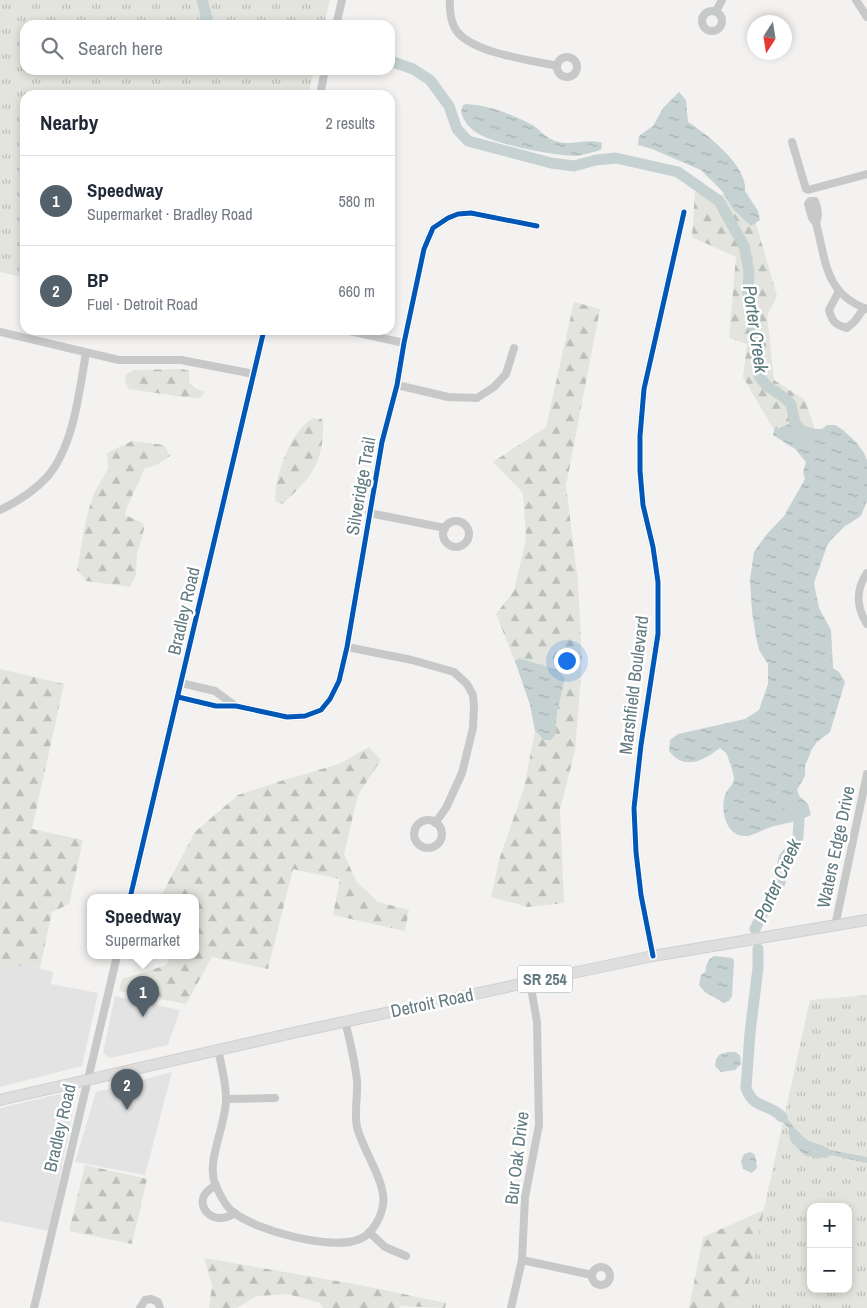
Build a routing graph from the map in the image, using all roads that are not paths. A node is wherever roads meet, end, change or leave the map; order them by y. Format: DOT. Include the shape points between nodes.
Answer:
graph roads {
  1 [pos="342,0"];
  2 [pos="450,0"];
  3 [pos="722,0"];
  4 [pos="856,0"];
  5 [pos="716,12"];
  6 [pos="867,17"];
  7 [pos="337,20"];
  8 [pos="557,66"];
  9 [pos="324,75"];
  10 [pos="321,90"];
  11 [pos="792,142"];
  12 [pos="867,174"];
  13 [pos="684,212"];
  14 [pos="816,223"];
  15 [pos="537,226"];
  16 [pos="839,291"];
  17 [pos="865,308"];
  18 [pos="0,332"];
  19 [pos="263,335"];
  20 [pos="370,335"];
  21 [pos="404,342"];
  22 [pos="514,348"];
  23 [pos="86,353"];
  24 [pos="254,374"];
  25 [pos="397,385"];
  26 [pos="0,510"];
  27 [pos="369,513"];
  28 [pos="445,528"];
  29 [pos="867,573"];
  30 [pos="867,624"];
  31 [pos="347,647"];
  32 [pos="181,683"];
  33 [pos="178,697"];
  34 [pos="236,706"];
  35 [pos="867,774"];
  36 [pos="435,822"];
  37 [pos="131,894"];
  38 [pos="867,920"];
  39 [pos="835,926"];
  40 [pos="653,956"];
  41 [pos="115,959"];
  42 [pos="530,982"];
  43 [pos="345,1022"];
  44 [pos="218,1049"];
  45 [pos="87,1079"];
  46 [pos="275,1098"];
  47 [pos="226,1099"];
  48 [pos="0,1100"];
  49 [pos="216,1185"];
  50 [pos="235,1214"];
  51 [pos="369,1232"];
  52 [pos="406,1256"];
  53 [pos="522,1260"];
  54 [pos="592,1275"];
  55 [pos="34,1308"];
  56 [pos="140,1308"];
  57 [pos="160,1308"];
  58 [pos="511,1308"];
  1 -- 7 [label="street"];
  2 -- 8 [label="street" via="455,30 470,43"];
  3 -- 5 [label="street"];
  4 -- 6 [label="street"];
  9 -- 10 [label="street"];
  11 -- 12 [label="street" via="808,190"];
  13 -- 40 [label="street, Marshfield Boulevard" via="644,389 640,436 643,504 658,582 658,634 634,808 638,869"];
  14 -- 16 [label="street" via="830,280"];
  15 -- 21 [label="street, Silveridge Trail" via="471,213 458,214 433,228 424,249"];
  16 -- 17 [label="street"];
  16 -- 17 [label="street" via="829,310 831,320 838,326 847,328"];
  18 -- 23 [label="street"];
  19 -- 24 [label="street, Bradley Road"];
  20 -- 21 [label="street"];
  21 -- 25 [label="street, Silveridge Trail"];
  22 -- 25 [label="street" via="506,374 477,398 448,397"];
  23 -- 24 [label="street" via="119,360 181,360"];
  23 -- 26 [label="street" via="75,416 64,449 47,476 19,500"];
  24 -- 32 [label="street, Bradley Road"];
  25 -- 27 [label="street, Silveridge Trail"];
  27 -- 28 [label="street"];
  27 -- 31 [label="street, Silveridge Trail"];
  29 -- 30 [label="street" via="858,595 859,607"];
  31 -- 34 [label="street, Silveridge Trail" via="339,681 321,710 287,718"];
  31 -- 36 [label="street" via="454,672 473,695 473,728 462,773 446,808"];
  32 -- 33 [label="street, Bradley Road"];
  32 -- 34 [label="street, Silveridge Trail" via="214,691"];
  33 -- 34 [label="street, Silveridge Trail" via="216,706"];
  33 -- 37 [label="street, Bradley Road"];
  35 -- 39 [label="street, Waters Edge Drive"];
  38 -- 39 [label="main road, Detroit Road / SR 254"];
  39 -- 40 [label="main road, Detroit Road / SR 254"];
  40 -- 42 [label="main road, Detroit Road / SR 254"];
  41 -- 45 [label="street, Bradley Road"];
  42 -- 43 [label="main road, Detroit Road / SR 254"];
  42 -- 53 [label="street, Bur Oak Drive" via="538,1022 539,1125 526,1193"];
  43 -- 44 [label="main road, Detroit Road / SR 254"];
  43 -- 51 [label="street" via="356,1066 357,1127 381,1187 384,1205"];
  44 -- 45 [label="main road, Detroit Road / SR 254"];
  44 -- 47 [label="street"];
  45 -- 48 [label="main road, Detroit Road / SR 254"];
  45 -- 55 [label="street, Bradley Road"];
  46 -- 47 [label="street"];
  47 -- 49 [label="street" via="214,1160"];
  49 -- 50 [label="street"];
  49 -- 50 [label="street" via="206,1192 203,1203 210,1216 227,1219"];
  50 -- 51 [label="street" via="284,1235 338,1243 361,1238"];
  51 -- 52 [label="street" via="385,1247"];
  53 -- 54 [label="street"];
  53 -- 58 [label="street, Bur Oak Drive"];
  56 -- 57 [label="street" via="145,1300 151,1299 158,1302"];
}
